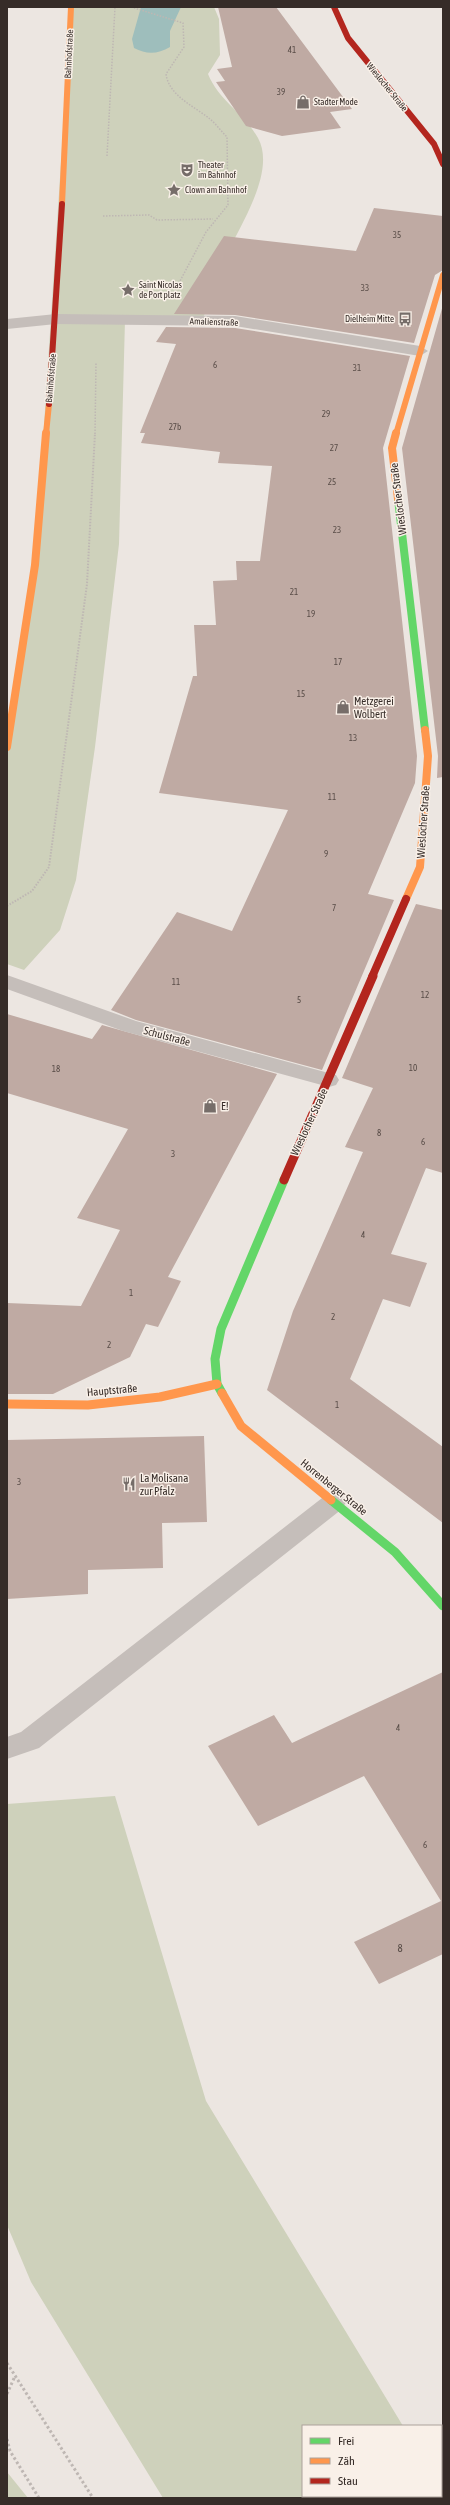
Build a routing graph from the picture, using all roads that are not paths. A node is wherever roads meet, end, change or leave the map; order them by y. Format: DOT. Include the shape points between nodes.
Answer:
graph roads {
  1 [pos="71,7"];
  2 [pos="334,7"];
  3 [pos="443,164"];
  4 [pos="443,275"];
  5 [pos="56,319"];
  6 [pos="7,324"];
  7 [pos="420,351"];
  8 [pos="7,746"];
  9 [pos="7,982"];
  10 [pos="329,1080"];
  11 [pos="217,1384"];
  12 [pos="7,1404"];
  13 [pos="334,1502"];
  14 [pos="442,1603"];
  15 [pos="7,1748"];
  1 -- 5 [label="main road, Bahnhofstraße"];
  2 -- 3 [label="main road, Wieslocher Straße" via="348,38 434,144"];
  4 -- 7 [label="main road, Wieslocher Straße"];
  5 -- 6 [label="street, Amalienstraße"];
  5 -- 7 [label="street, Amalienstraße" via="235,321"];
  5 -- 8 [label="main road, Bahnhofstraße" via="35,565"];
  7 -- 10 [label="main road, Wieslocher Straße" via="392,448 428,756 420,867"];
  9 -- 10 [label="street, Schulstraße" via="130,1026"];
  10 -- 11 [label="main road, Wieslocher Straße" via="313,1110 221,1329 215,1359"];
  11 -- 12 [label="main road, Hauptstraße" via="160,1397 88,1405"];
  11 -- 13 [label="main road, Horrenberger Straße" via="241,1426"];
  13 -- 14 [label="main road, Horrenberger Straße" via="395,1552"];
  13 -- 15 [label="street" via="30,1740"];
}
